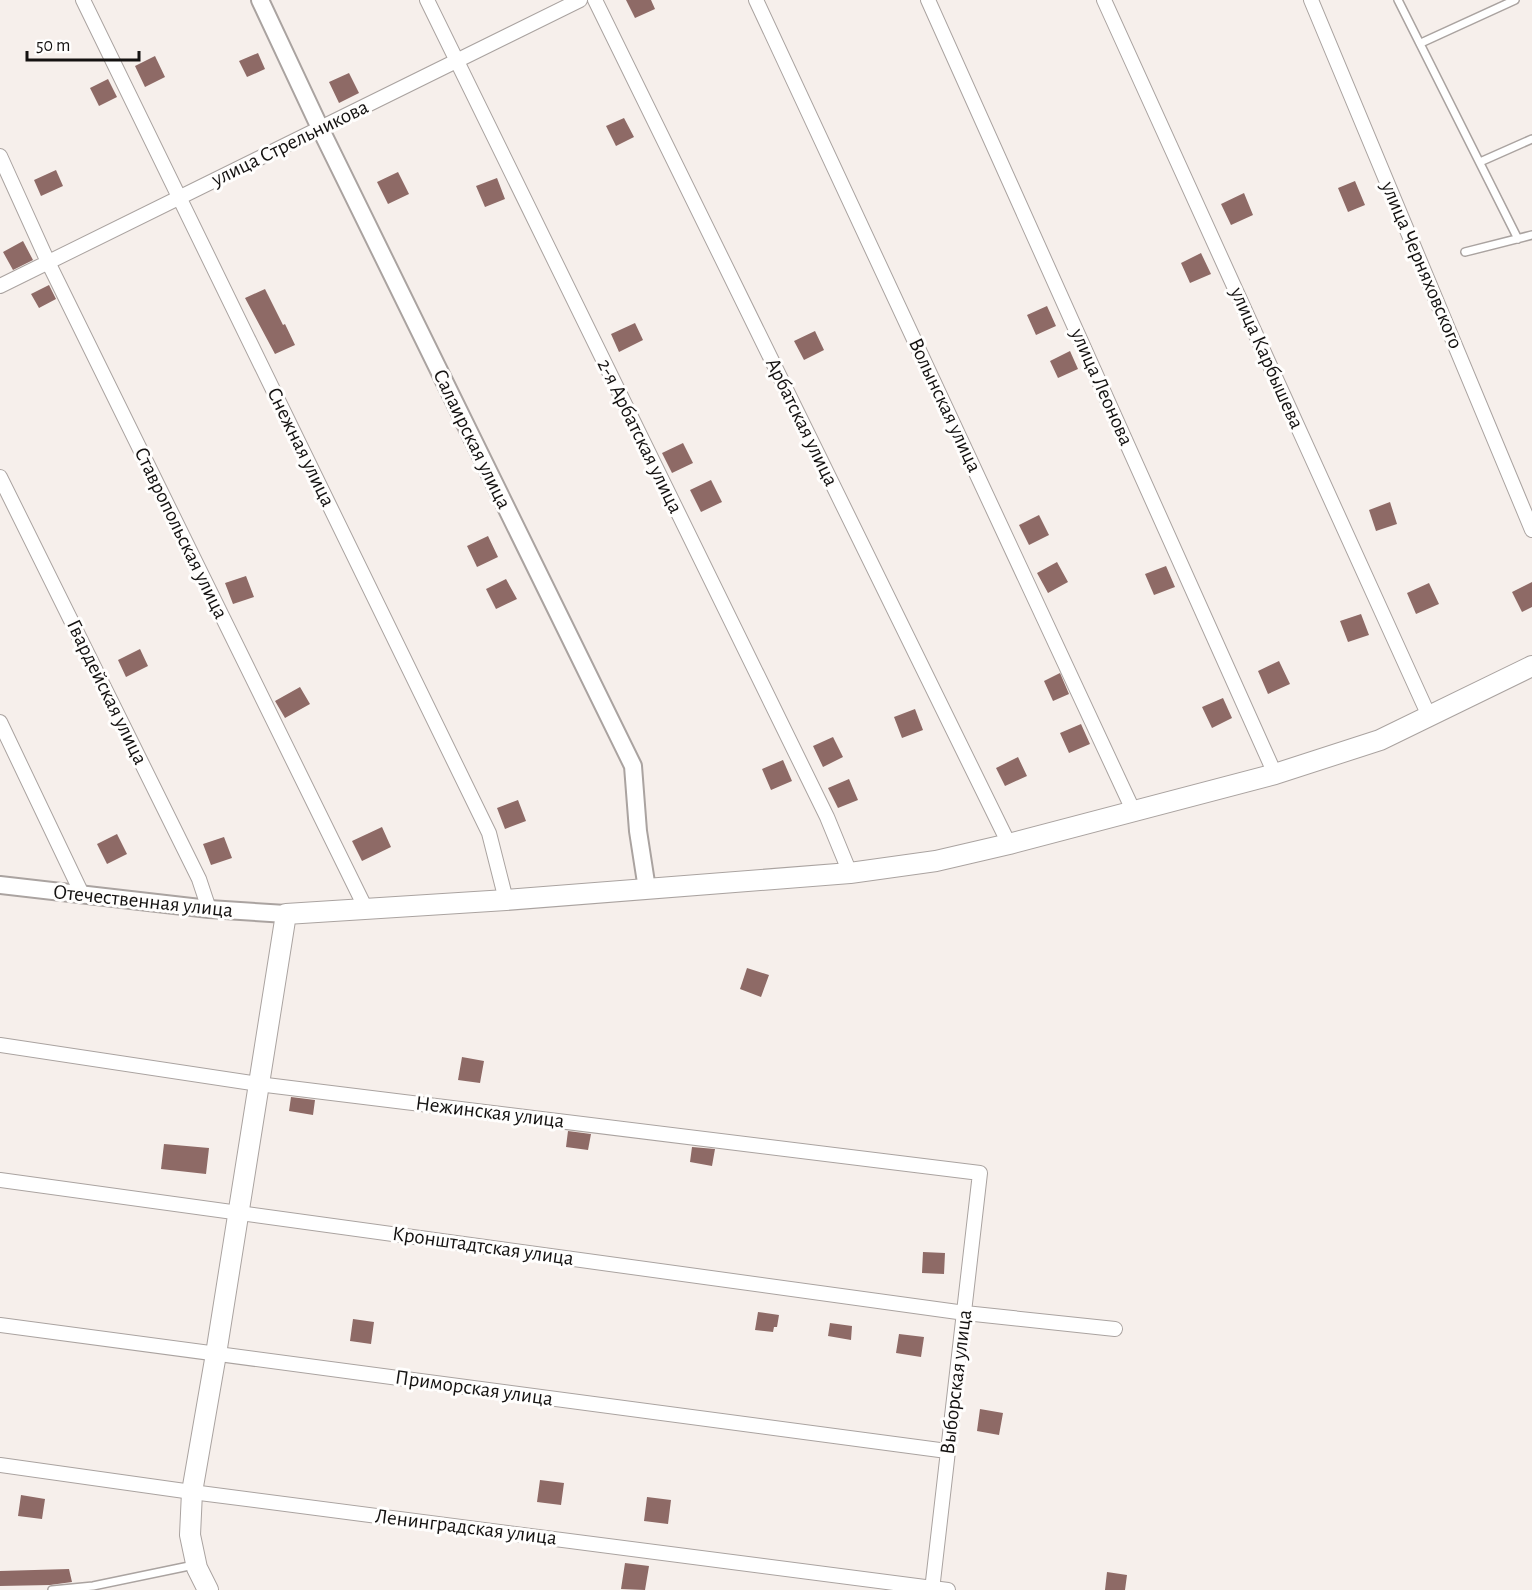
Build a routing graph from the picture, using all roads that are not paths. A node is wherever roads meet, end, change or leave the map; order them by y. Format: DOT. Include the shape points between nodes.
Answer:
graph roads {
  1 [pos="82,0"];
  2 [pos="260,0"];
  3 [pos="427,0"];
  4 [pos="580,0"];
  5 [pos="595,0"];
  6 [pos="756,0"];
  7 [pos="928,0"];
  8 [pos="1104,0"];
  9 [pos="1311,0"];
  10 [pos="1398,0"];
  11 [pos="1515,0"];
  12 [pos="1421,44"];
  13 [pos="456,61"];
  14 [pos="320,128"];
  15 [pos="1532,139"];
  16 [pos="0,156"];
  17 [pos="1480,162"];
  18 [pos="179,198"];
  19 [pos="1532,235"];
  20 [pos="1518,239"];
  21 [pos="1465,252"];
  22 [pos="48,262"];
  23 [pos="0,286"];
  24 [pos="0,477"];
  25 [pos="1532,530"];
  26 [pos="1532,666"];
  27 [pos="1429,716"];
  28 [pos="0,722"];
  29 [pos="1275,774"];
  30 [pos="1133,810"];
  31 [pos="1009,844"];
  32 [pos="850,873"];
  33 [pos="0,885"];
  34 [pos="647,889"];
  35 [pos="82,894"];
  36 [pos="506,900"];
  37 [pos="209,909"];
  38 [pos="366,909"];
  39 [pos="286,914"];
  40 [pos="0,1045"];
  41 [pos="258,1083"];
  42 [pos="980,1173"];
  43 [pos="0,1180"];
  44 [pos="238,1212"];
  45 [pos="965,1313"];
  46 [pos="0,1325"];
  47 [pos="1115,1329"];
  48 [pos="216,1354"];
  49 [pos="947,1451"];
  50 [pos="0,1465"];
  51 [pos="192,1492"];
  52 [pos="197,1566"];
  53 [pos="932,1589"];
  54 [pos="52,1590"];
  55 [pos="208,1590"];
  56 [pos="948,1590"];
  1 -- 18 [label="street, Снежная улица"];
  2 -- 14 [label="street, Салаирская улица"];
  3 -- 13 [label="street, 2-я Арбатская улица"];
  4 -- 13 [label="street, улица Стрельникова"];
  5 -- 31 [label="street, Арбатская улица"];
  6 -- 30 [label="street, Волынская улица"];
  7 -- 29 [label="street, улица Леонова"];
  8 -- 27 [label="street, улица Карбышева"];
  9 -- 25 [label="street, улица Черняховского"];
  10 -- 12 [label="lane"];
  11 -- 12 [label="lane"];
  12 -- 17 [label="lane"];
  13 -- 14 [label="street, улица Стрельникова"];
  13 -- 32 [label="street, 2-я Арбатская улица" via="822,806"];
  14 -- 18 [label="street, улица Стрельникова"];
  14 -- 34 [label="street, Салаирская улица" via="633,766"];
  15 -- 17 [label="lane"];
  16 -- 22 [label="street, Ставропольская улица"];
  17 -- 20 [label="lane"];
  18 -- 22 [label="street, улица Стрельникова"];
  18 -- 36 [label="street, Снежная улица" via="489,833"];
  19 -- 20 [label="lane"];
  20 -- 21 [label="lane"];
  22 -- 23 [label="street, улица Стрельникова"];
  22 -- 38 [label="street, Ставропольская улица"];
  24 -- 37 [label="street, Гвардейская улица" via="199,879"];
  26 -- 27 [label="main road"];
  27 -- 29 [label="main road" via="1380,740"];
  28 -- 35 [label="street"];
  29 -- 30 [label="main road"];
  30 -- 31 [label="main road"];
  31 -- 32 [label="main road" via="936,861"];
  32 -- 34 [label="main road"];
  33 -- 35 [label="street, Отечественная улица"];
  34 -- 36 [label="main road"];
  35 -- 37 [label="street, Отечественная улица"];
  36 -- 38 [label="main road"];
  37 -- 39 [label="street, Отечественная улица"];
  38 -- 39 [label="main road"];
  39 -- 41 [label="main road"];
  40 -- 41 [label="street, Нежинская улица"];
  41 -- 42 [label="street, Нежинская улица"];
  41 -- 44 [label="main road"];
  42 -- 45 [label="street, Выборская улица"];
  43 -- 44 [label="street, Кронштадтская улица"];
  44 -- 45 [label="street, Кронштадтская улица"];
  44 -- 48 [label="main road"];
  45 -- 47 [label="street, Кронштадтская улица"];
  45 -- 49 [label="street, Выборская улица"];
  46 -- 48 [label="street, Приморская улица"];
  48 -- 49 [label="street, Приморская улица"];
  48 -- 51 [label="main road"];
  49 -- 53 [label="street, Выборская улица"];
  50 -- 51 [label="street, Ленинградская улица"];
  51 -- 52 [label="main road" via="190,1535"];
  51 -- 53 [label="street, Ленинградская улица"];
  52 -- 54 [label="lane"];
  52 -- 55 [label="main road"];
  53 -- 56 [label="street, Ленинградская улица"];
}
